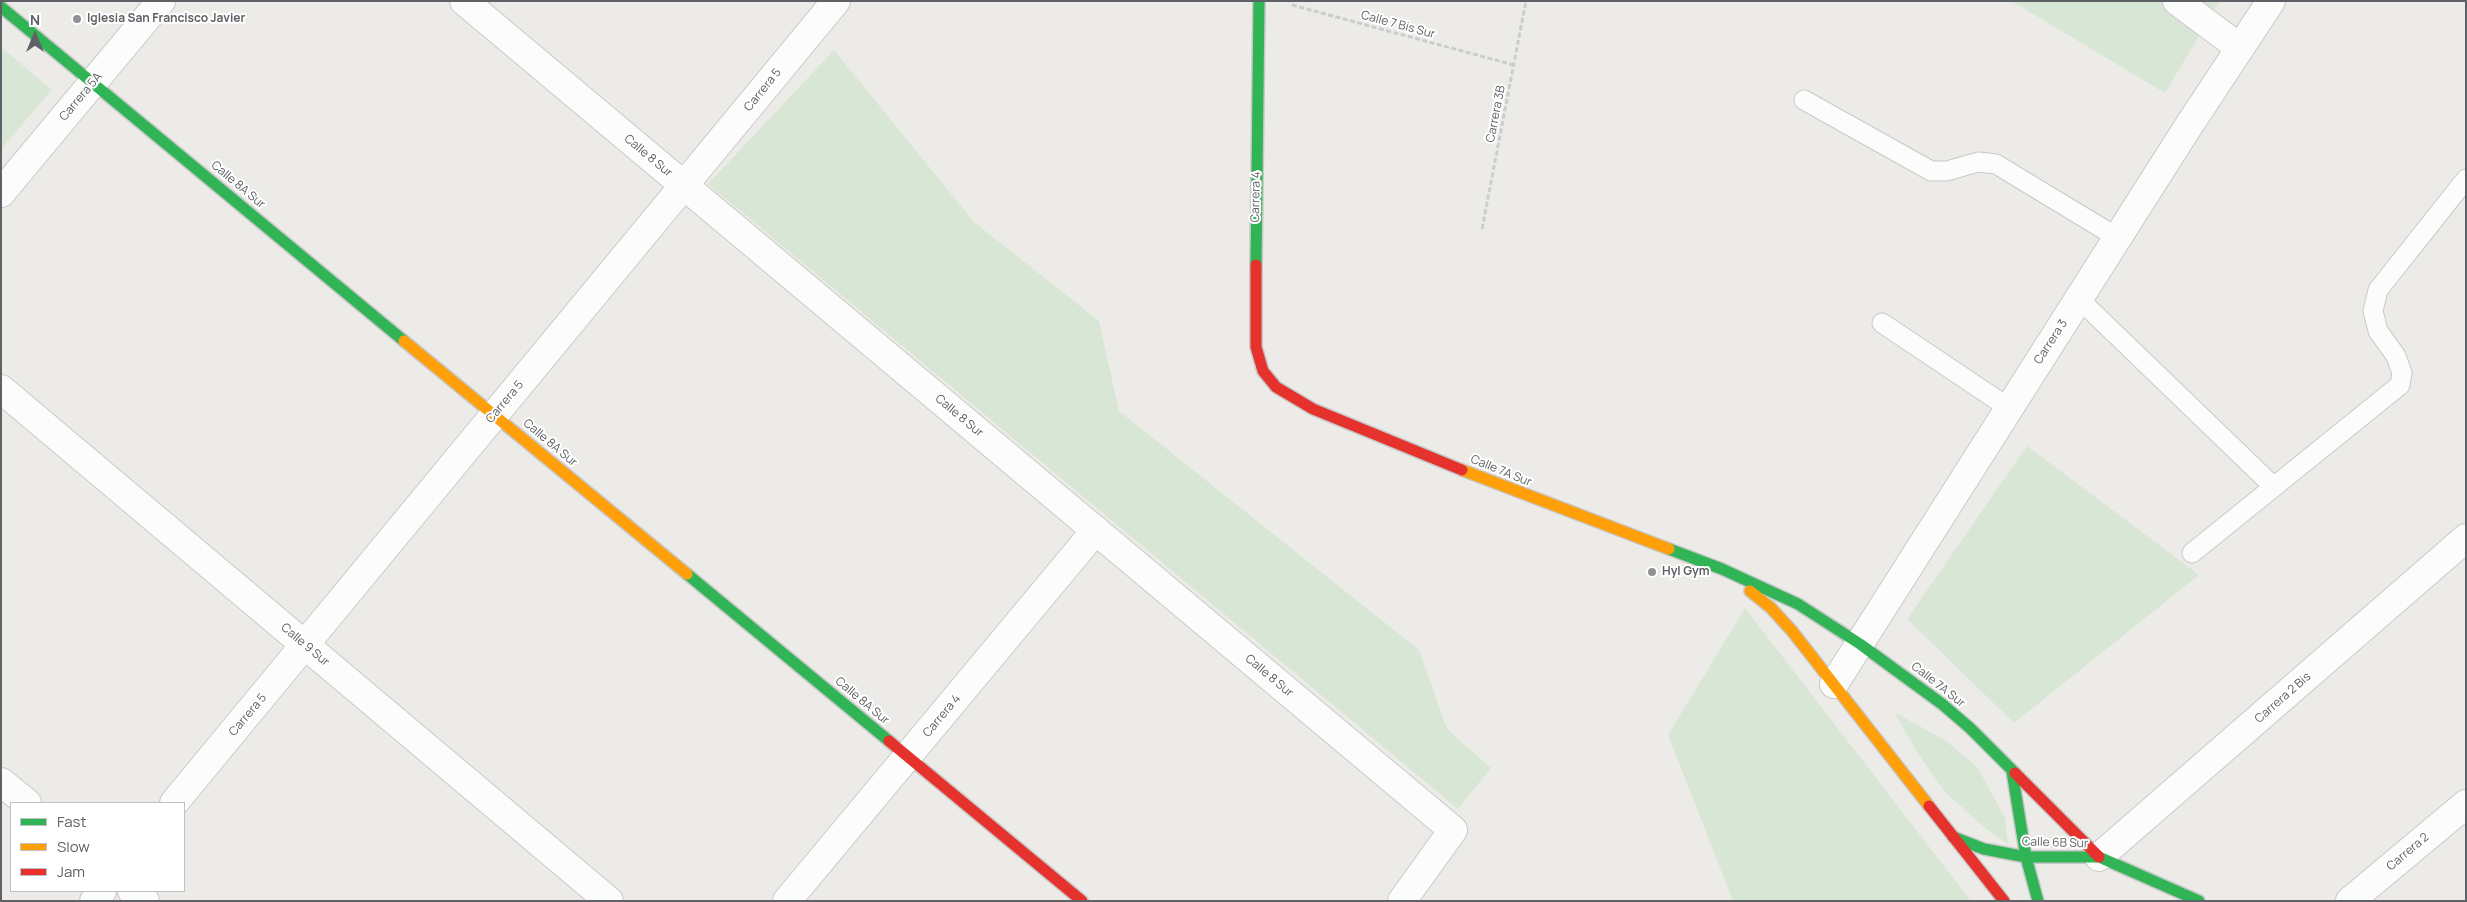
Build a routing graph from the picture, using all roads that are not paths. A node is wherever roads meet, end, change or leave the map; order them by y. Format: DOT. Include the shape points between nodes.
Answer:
graph roads {
  1 [pos="161,1"];
  2 [pos="464,1"];
  3 [pos="836,1"];
  4 [pos="1258,1"];
  5 [pos="2177,1"];
  6 [pos="2271,1"];
  7 [pos="1,7"];
  8 [pos="2240,48"];
  9 [pos="93,83"];
  10 [pos="1804,100"];
  11 [pos="2466,179"];
  12 [pos="684,186"];
  13 [pos="1,193"];
  14 [pos="2118,238"];
  15 [pos="2079,298"];
  16 [pos="1882,323"];
  17 [pos="1276,387"];
  18 [pos="1,389"];
  19 [pos="2009,408"];
  20 [pos="495,415"];
  21 [pos="2274,487"];
  22 [pos="1096,530"];
  23 [pos="2466,538"];
  24 [pos="2192,553"];
  25 [pos="1722,568"];
  26 [pos="1860,644"];
  27 [pos="305,645"];
  28 [pos="1834,684"];
  29 [pos="908,757"];
  30 [pos="2012,771"];
  31 [pos="1,782"];
  32 [pos="26,802"];
  33 [pos="175,802"];
  34 [pos="2466,804"];
  35 [pos="1953,837"];
  36 [pos="2026,857"];
  37 [pos="2099,858"];
  38 [pos="133,892"];
  39 [pos="144,901"];
  40 [pos="609,901"];
  41 [pos="788,901"];
  42 [pos="1082,901"];
  43 [pos="1402,901"];
  44 [pos="2004,901"];
  45 [pos="2038,901"];
  46 [pos="2199,901"];
  47 [pos="2350,901"];
  1 -- 9 [label="street, Carrera 5A"];
  2 -- 12 [label="street, Calle 8 Sur"];
  3 -- 12 [label="street, Carrera 5"];
  4 -- 17 [label="street, Carrera 4" via="1255,326 1256,347 1263,371"];
  5 -- 8 [label="street"];
  6 -- 8 [label="street, Carrera 3"];
  7 -- 9 [label="street, Calle 8A Sur"];
  8 -- 14 [label="street, Carrera 3"];
  9 -- 13 [label="street, Carrera 5A"];
  9 -- 20 [label="street, Calle 8A Sur"];
  10 -- 14 [label="lane" via="1931,170 1947,170 1978,162 1996,164"];
  11 -- 21 [label="lane" via="2378,290 2373,311 2378,331 2399,364 2402,373 2400,385"];
  12 -- 20 [label="street, Carrera 5"];
  12 -- 22 [label="street, Calle 8 Sur"];
  14 -- 15 [label="street, Carrera 3"];
  15 -- 19 [label="street, Carrera 3"];
  15 -- 21 [label="lane"];
  16 -- 19 [label="lane"];
  17 -- 25 [label="street, Calle 7A Sur" via="1313,410 1514,491"];
  18 -- 27 [label="street, Calle 9 Sur"];
  19 -- 26 [label="street, Carrera 3"];
  20 -- 27 [label="street, Carrera 5"];
  20 -- 29 [label="street, Calle 8A Sur"];
  21 -- 24 [label="lane"];
  22 -- 29 [label="street, Carrera 4"];
  22 -- 43 [label="street, Calle 8 Sur" via="1453,830"];
  23 -- 37 [label="street, Carrera 2 Bis"];
  25 -- 26 [label="street, Calle 7A Sur" via="1798,604"];
  25 -- 28 [label="street, Calle 7A Sur" via="1770,608"];
  26 -- 28 [label="street, Carrera 3"];
  26 -- 30 [label="street, Calle 7A Sur" via="1942,704"];
  27 -- 33 [label="street, Carrera 5"];
  27 -- 40 [label="street, Calle 9 Sur"];
  28 -- 35 [label="street, Calle 7A Sur"];
  29 -- 41 [label="street, Carrera 4"];
  29 -- 42 [label="street, Calle 8A Sur"];
  30 -- 36 [label="street"];
  30 -- 37 [label="street, Calle 6B Sur"];
  31 -- 32 [label="street"];
  34 -- 47 [label="street, Carrera 2"];
  35 -- 36 [label="street, Calle 6B Sur" via="1984,849"];
  35 -- 44 [label="street, Calle 7A Sur"];
  36 -- 37 [label="street, Calle 6B Sur"];
  36 -- 45 [label="street"];
  37 -- 46 [label="street, Calle 6B Sur"];
  38 -- 39 [label="street"];
}
